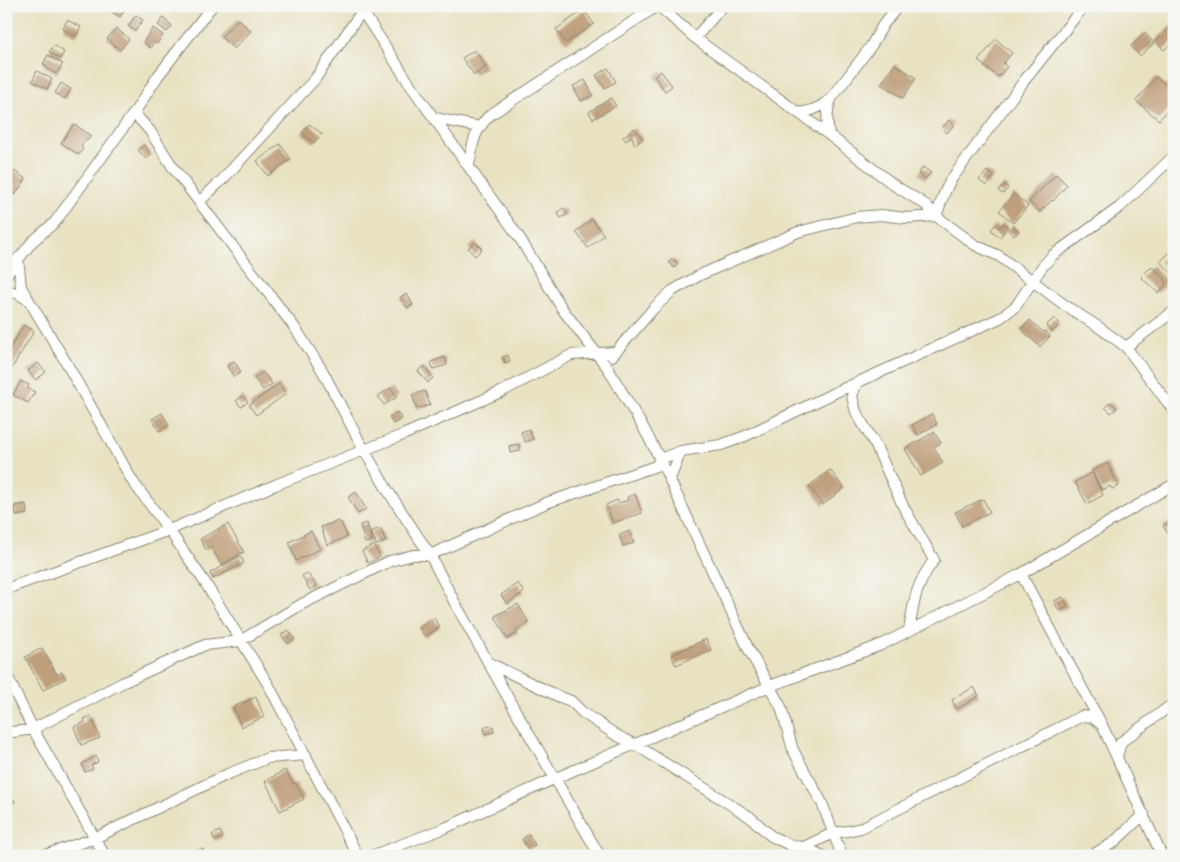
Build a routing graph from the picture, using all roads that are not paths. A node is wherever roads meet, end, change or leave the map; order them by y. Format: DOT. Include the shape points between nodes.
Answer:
graph roads {
  1 [pos="212,6"];
  2 [pos="658,6"];
  3 [pos="723,6"];
  4 [pos="898,6"];
  5 [pos="1084,6"];
  6 [pos="361,9"];
  7 [pos="695,38"];
  8 [pos="831,99"];
  9 [pos="134,113"];
  10 [pos="799,113"];
  11 [pos="434,118"];
  12 [pos="479,127"];
  13 [pos="829,135"];
  14 [pos="1174,156"];
  15 [pos="469,165"];
  16 [pos="199,202"];
  17 [pos="936,216"];
  18 [pos="18,258"];
  19 [pos="6,275"];
  20 [pos="1032,281"];
  21 [pos="6,290"];
  22 [pos="30,302"];
  23 [pos="1174,311"];
  24 [pos="583,336"];
  25 [pos="1126,348"];
  26 [pos="614,352"];
  27 [pos="597,354"];
  28 [pos="571,355"];
  29 [pos="607,367"];
  30 [pos="856,384"];
  31 [pos="1174,411"];
  32 [pos="364,450"];
  33 [pos="681,451"];
  34 [pos="660,459"];
  35 [pos="670,479"];
  36 [pos="1174,484"];
  37 [pos="169,530"];
  38 [pos="430,554"];
  39 [pos="1021,574"];
  40 [pos="6,589"];
  41 [pos="909,631"];
  42 [pos="240,641"];
  43 [pos="489,663"];
  44 [pos="6,674"];
  45 [pos="770,686"];
  46 [pos="1174,703"];
  47 [pos="1102,724"];
  48 [pos="33,729"];
  49 [pos="6,733"];
  50 [pos="1109,740"];
  51 [pos="1121,742"];
  52 [pos="636,745"];
  53 [pos="306,755"];
  54 [pos="1117,757"];
  55 [pos="556,778"];
  56 [pos="1144,814"];
  57 [pos="833,833"];
  58 [pos="95,838"];
  59 [pos="804,847"];
  60 [pos="42,856"];
  61 [pos="105,856"];
  62 [pos="358,856"];
  63 [pos="371,856"];
  64 [pos="600,856"];
  65 [pos="824,856"];
  66 [pos="842,856"];
  67 [pos="1090,856"];
  68 [pos="1162,856"];
  1 -- 9 [label="street"];
  2 -- 7 [label="street"];
  2 -- 12 [label="street" via="490,116"];
  3 -- 7 [label="street"];
  4 -- 8 [label="street"];
  5 -- 17 [label="street" via="950,181"];
  6 -- 11 [label="street"];
  6 -- 16 [label="street" via="315,79"];
  7 -- 10 [label="street"];
  8 -- 10 [label="street"];
  8 -- 13 [label="street" via="827,110"];
  9 -- 16 [label="street"];
  9 -- 18 [label="street" via="55,222"];
  10 -- 13 [label="street"];
  11 -- 12 [label="street"];
  11 -- 15 [label="street"];
  12 -- 15 [label="street"];
  13 -- 17 [label="street" via="894,185 926,205"];
  14 -- 20 [label="street" via="1120,207 1053,255"];
  15 -- 24 [label="street"];
  16 -- 32 [label="street" via="295,328 322,370"];
  17 -- 20 [label="street"];
  17 -- 26 [label="street" via="857,217 798,232 672,290"];
  18 -- 19 [label="street"];
  18 -- 22 [label="street" via="21,286"];
  20 -- 25 [label="street"];
  20 -- 30 [label="street" via="1016,306 1000,318"];
  21 -- 22 [label="street"];
  22 -- 37 [label="street" via="132,482"];
  23 -- 25 [label="street"];
  24 -- 27 [label="street"];
  24 -- 28 [label="street"];
  25 -- 31 [label="street"];
  26 -- 27 [label="street"];
  26 -- 29 [label="street"];
  27 -- 28 [label="street"];
  27 -- 29 [label="street"];
  28 -- 32 [label="street" via="503,391"];
  29 -- 34 [label="street"];
  30 -- 33 [label="street" via="743,438"];
  30 -- 41 [label="street" via="852,396 856,412 934,560 915,594"];
  32 -- 37 [label="street"];
  32 -- 38 [label="street"];
  33 -- 34 [label="street"];
  33 -- 35 [label="street"];
  34 -- 35 [label="street"];
  34 -- 38 [label="street" via="656,466 546,503"];
  35 -- 45 [label="street" via="749,650"];
  36 -- 39 [label="street"];
  37 -- 40 [label="street"];
  37 -- 42 [label="street"];
  38 -- 42 [label="street" via="390,562 302,604"];
  38 -- 43 [label="street"];
  39 -- 41 [label="street"];
  39 -- 47 [label="street"];
  41 -- 45 [label="street" via="881,645"];
  42 -- 48 [label="street" via="205,645"];
  42 -- 53 [label="street" via="268,684"];
  43 -- 52 [label="street" via="571,701 582,712"];
  43 -- 55 [label="street"];
  44 -- 48 [label="street"];
  45 -- 52 [label="street"];
  45 -- 57 [label="street" via="781,707 793,750 822,803"];
  46 -- 51 [label="street"];
  47 -- 50 [label="street"];
  47 -- 57 [label="street" via="1092,717 1082,716 860,828"];
  48 -- 49 [label="street"];
  48 -- 58 [label="street"];
  50 -- 51 [label="street"];
  50 -- 54 [label="street"];
  51 -- 54 [label="street"];
  52 -- 55 [label="street"];
  52 -- 59 [label="street" via="750,817 771,836 792,846"];
  53 -- 58 [label="street" via="268,758"];
  53 -- 62 [label="street"];
  54 -- 56 [label="street"];
  55 -- 63 [label="street" via="445,828"];
  55 -- 64 [label="street"];
  56 -- 67 [label="street" via="1113,843"];
  56 -- 68 [label="street"];
  57 -- 59 [label="street"];
  57 -- 66 [label="street"];
  58 -- 60 [label="street"];
  58 -- 61 [label="street"];
  59 -- 65 [label="street"];
}
